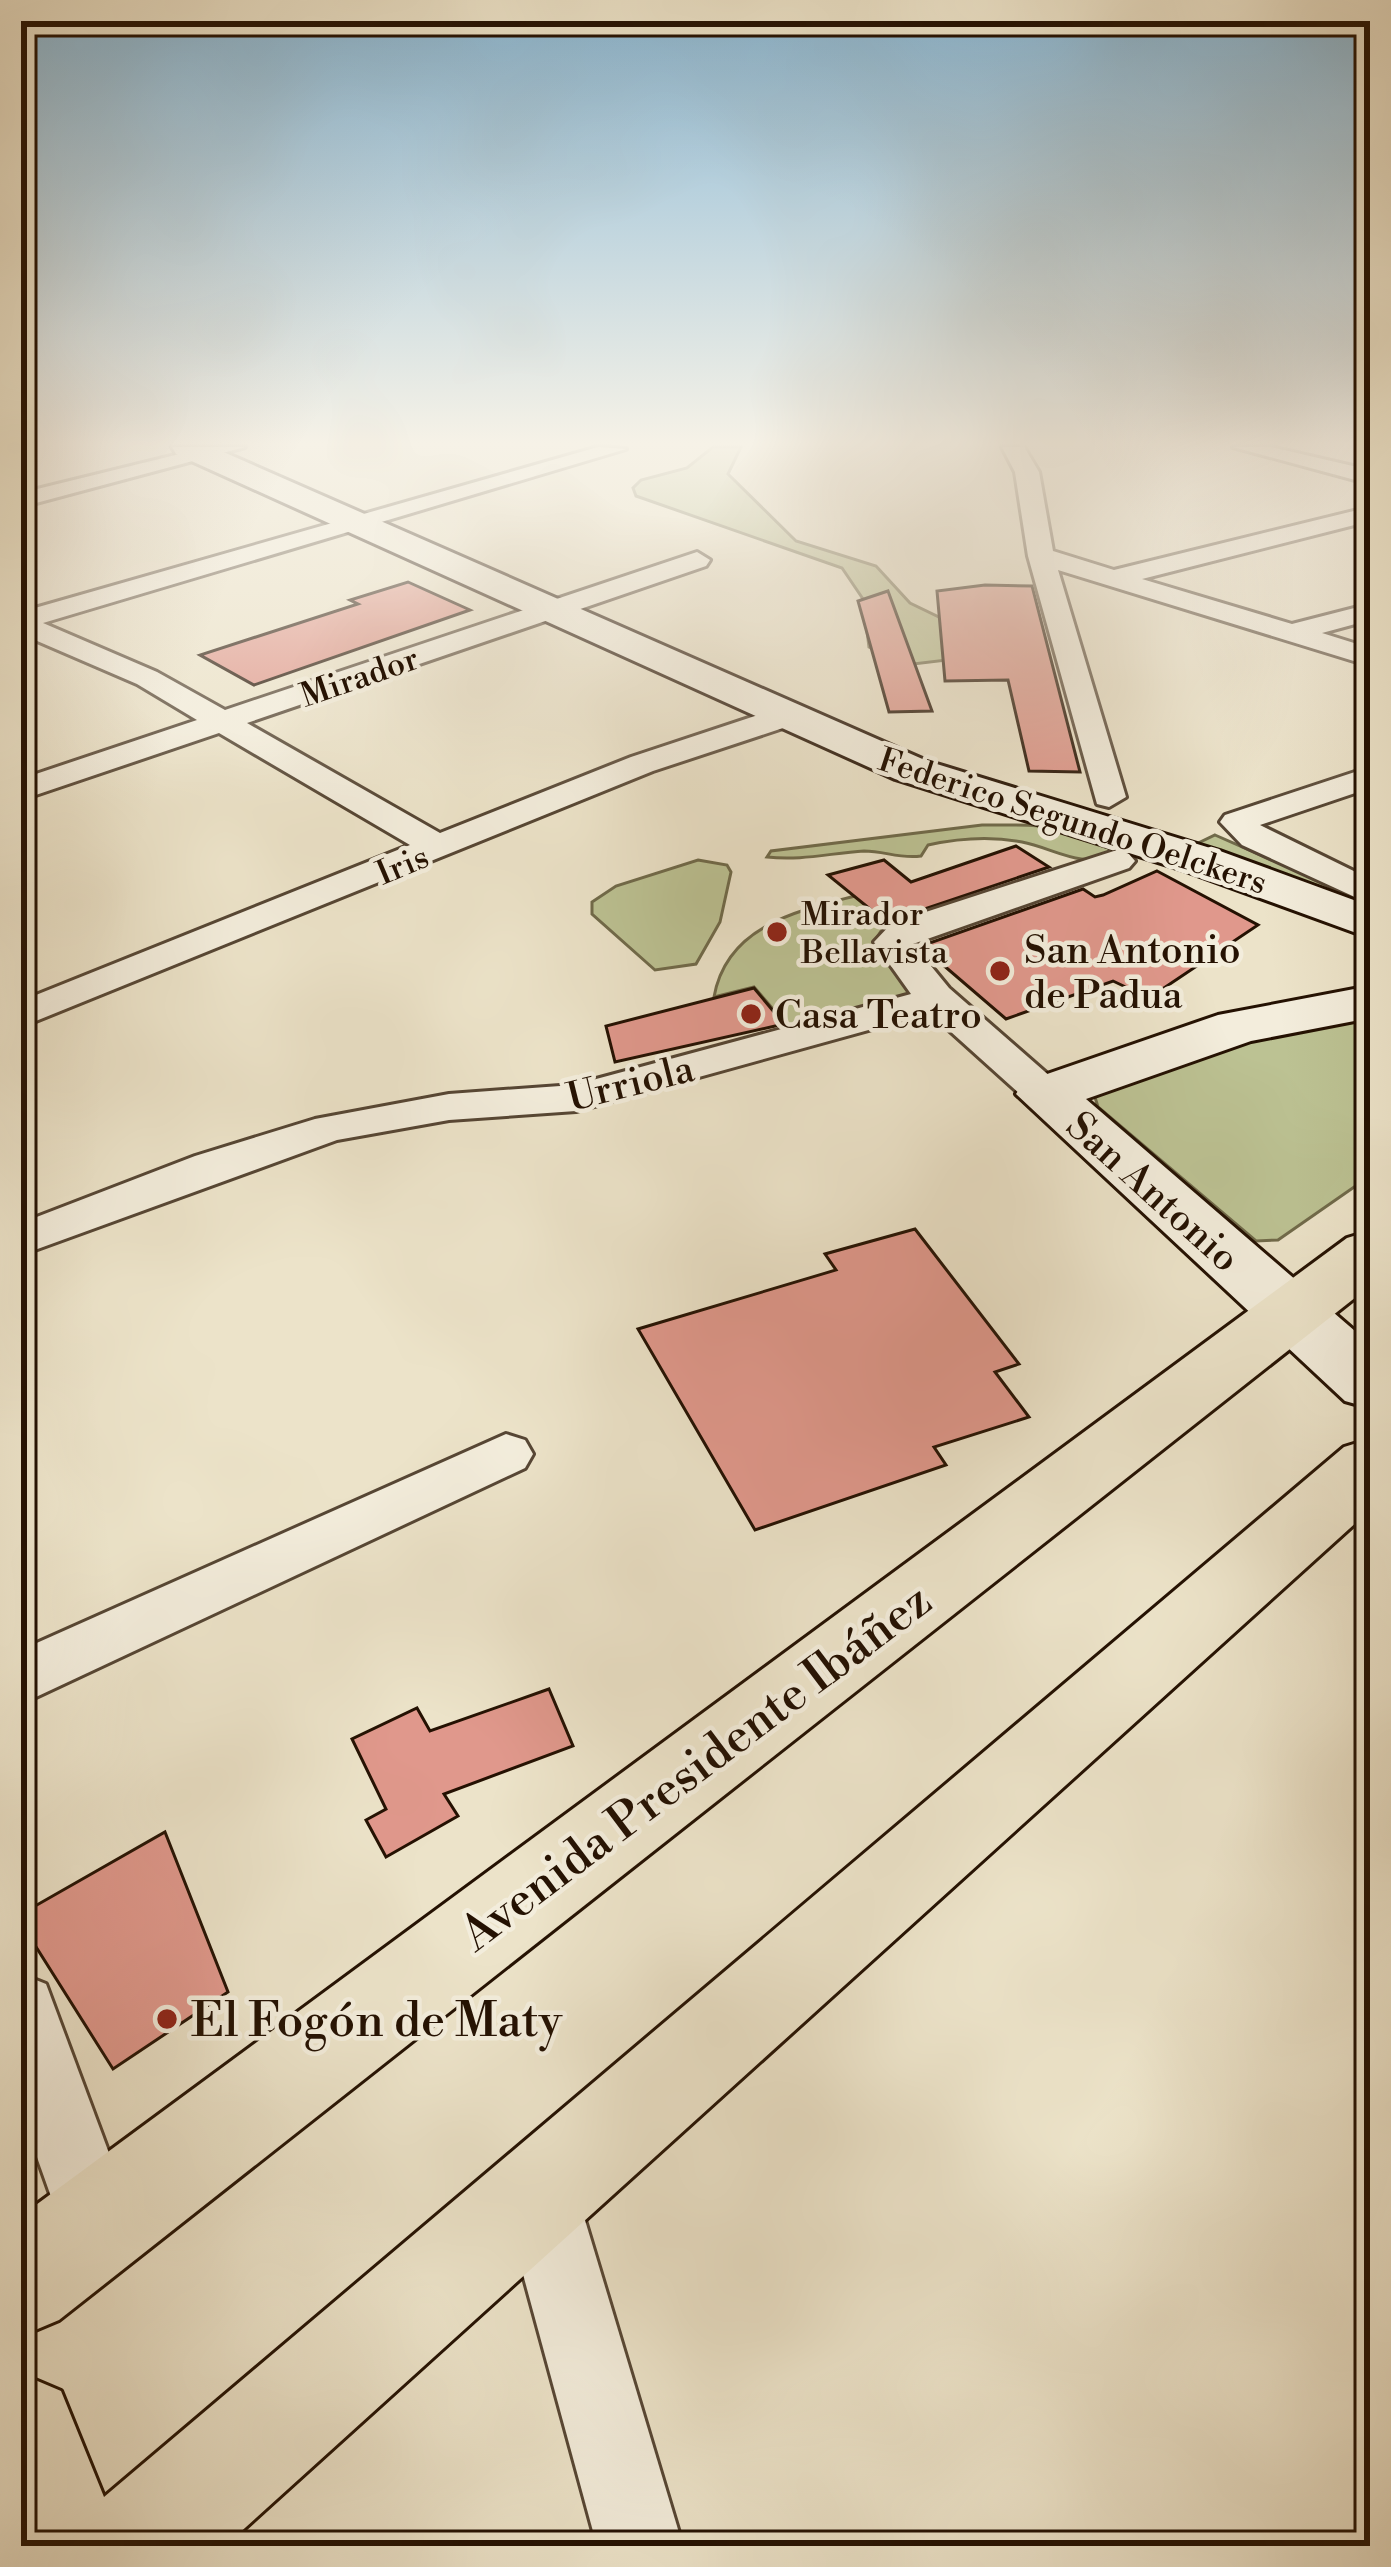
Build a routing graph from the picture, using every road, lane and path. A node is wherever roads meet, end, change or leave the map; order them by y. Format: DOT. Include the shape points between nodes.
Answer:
graph roads {
  1 [pos="207,567"];
  2 [pos="455,567"];
  3 [pos="677,567"];
  4 [pos="1044,567"];
  5 [pos="1076,567"];
  6 [pos="1158,567"];
  7 [pos="1113,578"];
  8 [pos="1052,593"];
  9 [pos="550,610"];
  10 [pos="1370,612"];
  11 [pos="21,623"];
  12 [pos="1292,633"];
  13 [pos="1370,657"];
  14 [pos="784,717"];
  15 [pos="224,722"];
  16 [pos="1370,777"];
  17 [pos="21,790"];
  18 [pos="1109,797"];
  19 [pos="440,848"];
  20 [pos="1117,861"];
  21 [pos="1370,892"];
  22 [pos="1370,923"];
  23 [pos="939,998"];
  24 [pos="1370,1002"];
  25 [pos="21,1015"];
  26 [pos="1045,1094"];
  27 [pos="21,1240"];
  28 [pos="1370,1253"];
  29 [pos="1291,1313"];
  30 [pos="1370,1383"];
  31 [pos="506,1454"];
  32 [pos="1370,1467"];
  33 [pos="21,1678"];
  34 [pos="21,2009"];
  35 [pos="539,2197"];
  36 [pos="97,2223"];
  37 [pos="21,2282"];
  38 [pos="21,2431"];
  39 [pos="64,2546"];
  40 [pos="137,2546"];
  41 [pos="640,2546"];
  1 -- 11 [label="street"];
  2 -- 9 [label="main road, Federico Segundo Oelckers"];
  3 -- 9 [label="street, Mirador"];
  4 -- 8 [label="street"];
  5 -- 7 [label="street"];
  6 -- 7 [label="street"];
  7 -- 8 [label="street"];
  7 -- 12 [label="street"];
  8 -- 18 [label="street"];
  9 -- 14 [label="main road, Federico Segundo Oelckers"];
  9 -- 15 [label="street, Mirador"];
  10 -- 12 [label="street"];
  11 -- 15 [label="street"];
  12 -- 13 [label="street"];
  14 -- 19 [label="street, Iris" via="642,764"];
  14 -- 22 [label="main road, Federico Segundo Oelckers" via="958,787 1203,861"];
  15 -- 17 [label="street, Mirador"];
  15 -- 19 [label="street"];
  16 -- 21 [label="street, Federico Segundo Oelckers" via="1238,822 1254,838"];
  19 -- 25 [label="street, Iris"];
  20 -- 23 [label="street" via="905,931 894,953"];
  23 -- 26 [label="street, San Antonio"];
  23 -- 27 [label="street, Urriola" via="576,1098 330,1128"];
  24 -- 26 [label="main road" via="1238,1027"];
  26 -- 29 [label="main road, San Antonio"];
  28 -- 29 [label="main road, Avenida Presidente Ibáñez"];
  29 -- 30 [label="main road, San Antonio"];
  29 -- 36 [label="main road, Avenida Presidente Ibáñez"];
  31 -- 33 [label="street"];
  32 -- 35 [label="main road"];
  34 -- 36 [label="street"];
  35 -- 40 [label="main road"];
  35 -- 41 [label="street"];
  36 -- 37 [label="main road, Avenida Presidente Ibáñez"];
  38 -- 39 [label="main road"];
}
